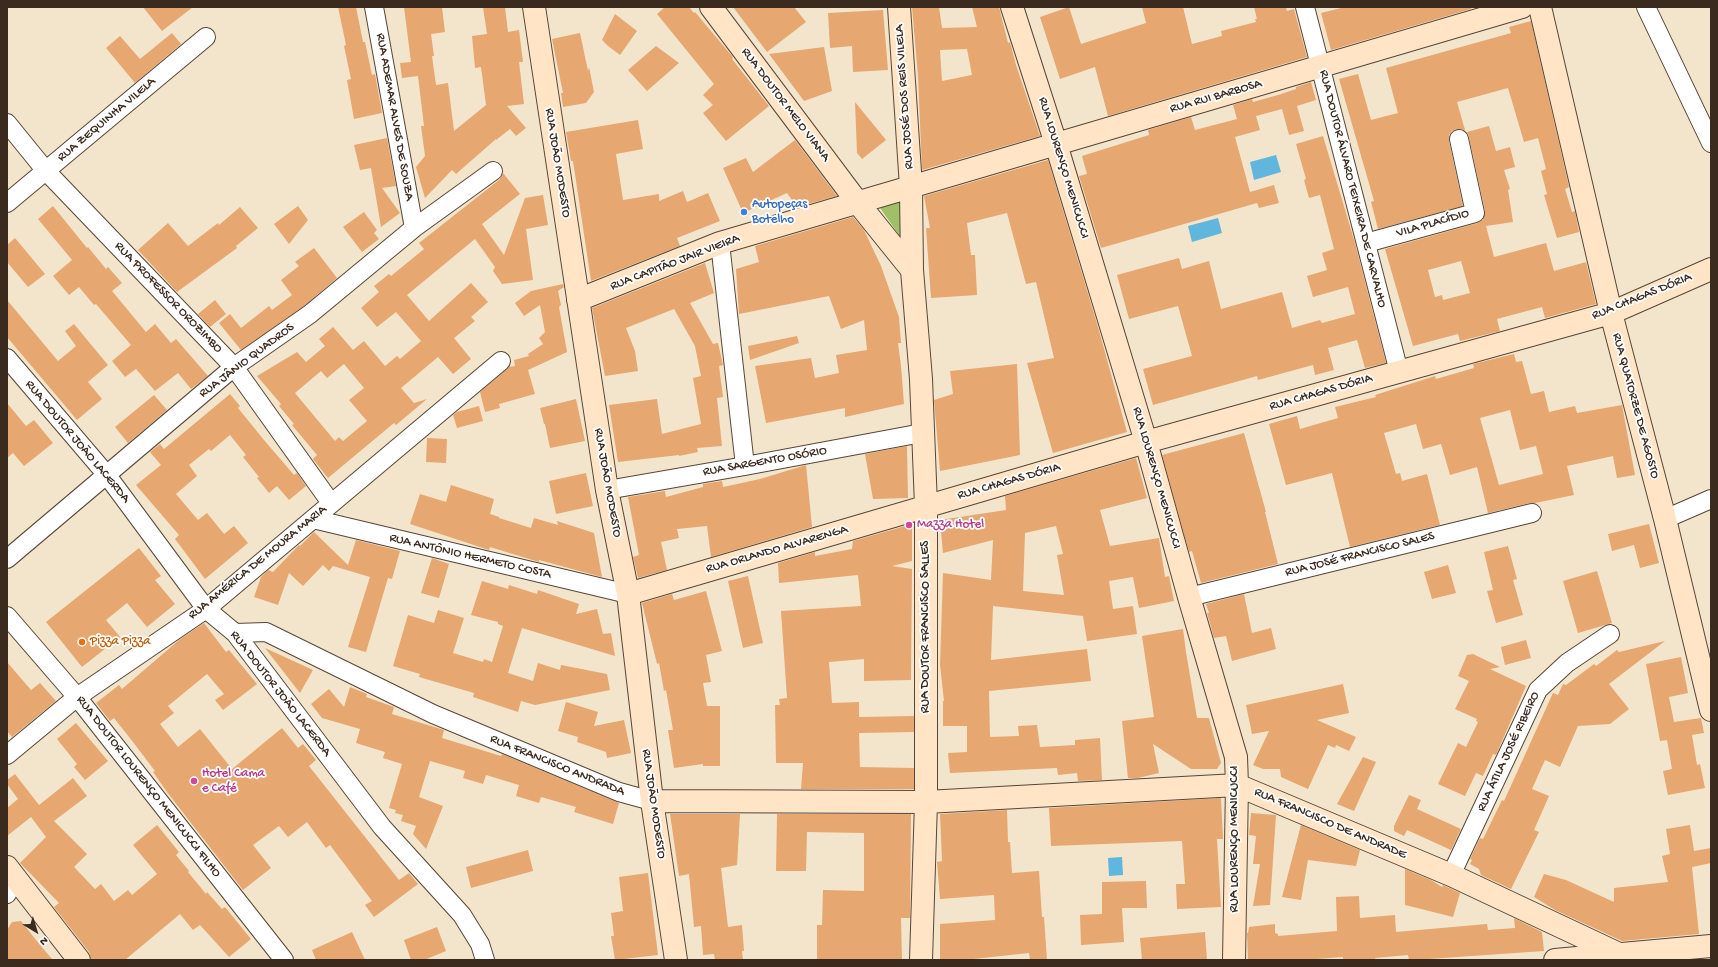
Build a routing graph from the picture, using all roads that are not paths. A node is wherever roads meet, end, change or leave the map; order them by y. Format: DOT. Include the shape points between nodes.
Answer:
graph roads {
  1 [pos="374,7"];
  2 [pos="534,7"];
  3 [pos="711,7"];
  4 [pos="898,7"];
  5 [pos="1012,7"];
  6 [pos="1305,7"];
  7 [pos="1522,7"];
  8 [pos="1540,7"];
  9 [pos="1646,7"];
  10 [pos="206,36"];
  11 [pos="1320,67"];
  12 [pos="7,123"];
  13 [pos="1459,139"];
  14 [pos="1711,143"];
  15 [pos="1056,144"];
  16 [pos="46,171"];
  17 [pos="493,171"];
  18 [pos="911,188"];
  19 [pos="7,203"];
  20 [pos="858,204"];
  21 [pos="414,228"];
  22 [pos="720,243"];
  23 [pos="1366,243"];
  24 [pos="1711,269"];
  25 [pos="912,270"];
  26 [pos="578,300"];
  27 [pos="1611,313"];
  28 [pos="7,358"];
  29 [pos="501,362"];
  30 [pos="234,367"];
  31 [pos="1399,372"];
  32 [pos="922,433"];
  33 [pos="1146,442"];
  34 [pos="745,466"];
  35 [pos="106,474"];
  36 [pos="607,490"];
  37 [pos="1711,499"];
  38 [pos="331,503"];
  39 [pos="926,506"];
  40 [pos="1532,513"];
  41 [pos="313,519"];
  42 [pos="1665,519"];
  43 [pos="7,559"];
  44 [pos="628,594"];
  45 [pos="1189,597"];
  46 [pos="206,609"];
  47 [pos="7,616"];
  48 [pos="235,633"];
  49 [pos="1610,634"];
  50 [pos="77,696"];
  51 [pos="1711,710"];
  52 [pos="7,755"];
  53 [pos="1238,785"];
  54 [pos="652,801"];
  55 [pos="926,802"];
  56 [pos="1451,875"];
  57 [pos="10,879"];
  58 [pos="1711,946"];
  59 [pos="1592,949"];
  60 [pos="79,960"];
  61 [pos="284,960"];
  62 [pos="484,960"];
  63 [pos="676,960"];
  64 [pos="921,960"];
  65 [pos="1234,960"];
  66 [pos="1555,960"];
  1 -- 21 [label="street, RUA ADEMAR ALVES DE SOUZA"];
  2 -- 26 [label="main road, RUA JOÃO MODESTO"];
  3 -- 20 [label="main road, RUA DOUTOR MELO VIANA"];
  4 -- 18 [label="main road, RUA JOSÉ DOS REIS VILELA"];
  5 -- 15 [label="main road, RUA LOURENÇO MENICUCCI"];
  6 -- 11 [label="street, RUA DOUTOR ÁLVARO TEIXEIRA DE CARVALHO"];
  7 -- 11 [label="main road, RUA RUI BARBOSA"];
  8 -- 27 [label="main road, RUA QUATORZE DE AGOSTO"];
  9 -- 14 [label="street"];
  10 -- 16 [label="street, RUA ZEQUINHA VILELA"];
  11 -- 15 [label="main road, RUA RUI BARBOSA"];
  11 -- 23 [label="street, RUA DOUTOR ÁLVARO TEIXEIRA DE CARVALHO"];
  12 -- 16 [label="street, RUA PROFESSOR OROZIMBO"];
  13 -- 23 [label="street, VILA PLACÍDIO" via="1475,213"];
  15 -- 18 [label="main road, RUA RUI BARBOSA"];
  15 -- 33 [label="main road, RUA LOURENÇO MENICUCCI"];
  16 -- 19 [label="street, RUA ZEQUINHA VILELA"];
  16 -- 30 [label="street, RUA PROFESSOR OROZIMBO"];
  17 -- 21 [label="street, RUA JÂNIO QUADROS"];
  18 -- 20 [label="main road, RUA CAPITÃO JAIR VIEIRA"];
  18 -- 25 [label="main road, RUA DOUTOR FRANCISCO SALLES"];
  20 -- 22 [label="main road, RUA CAPITÃO JAIR VIEIRA"];
  20 -- 25 [label="main road"];
  21 -- 30 [label="street, RUA JÂNIO QUADROS" via="310,314"];
  22 -- 26 [label="main road, RUA CAPITÃO JAIR VIEIRA"];
  22 -- 34 [label="street"];
  23 -- 31 [label="street, RUA DOUTOR ÁLVARO TEIXEIRA DE CARVALHO"];
  24 -- 27 [label="main road, RUA CHAGAS DÓRIA"];
  25 -- 32 [label="main road, RUA DOUTOR FRANCISCO SALLES"];
  26 -- 36 [label="main road, RUA JOÃO MODESTO"];
  27 -- 31 [label="main road, RUA CHAGAS DÓRIA"];
  27 -- 42 [label="main road, RUA QUATORZE DE AGOSTO"];
  28 -- 35 [label="street, RUA DOUTOR JOÃO LACERDA"];
  29 -- 38 [label="street, RUA AMÉRICA DE MOURA MARIA"];
  30 -- 35 [label="street, RUA JÂNIO QUADROS"];
  30 -- 38 [label="street, RUA PROFESSOR OROZIMBO"];
  31 -- 33 [label="main road, RUA CHAGAS DÓRIA"];
  32 -- 34 [label="street, RUA SARGENTO OSÓRIO"];
  32 -- 39 [label="main road, RUA DOUTOR FRANCISCO SALLES"];
  33 -- 39 [label="main road, RUA CHAGAS DÓRIA"];
  33 -- 45 [label="main road, RUA LOURENÇO MENICUCCI"];
  34 -- 36 [label="street, RUA SARGENTO OSÓRIO"];
  35 -- 43 [label="street, RUA JÂNIO QUADROS"];
  35 -- 46 [label="street, RUA DOUTOR JOÃO LACERDA"];
  36 -- 44 [label="main road, RUA JOÃO MODESTO"];
  37 -- 42 [label="street"];
  38 -- 41 [label="street, RUA AMÉRICA DE MOURA MARIA"];
  39 -- 44 [label="main road, RUA ORLANDO ALVARENGA"];
  39 -- 55 [label="main road, RUA DOUTOR FRANCISCO SALLES"];
  40 -- 45 [label="street, RUA JOSÉ FRANCISCO SALES"];
  41 -- 44 [label="street, RUA ANTÔNIO HERMETO COSTA"];
  41 -- 46 [label="street, RUA AMÉRICA DE MOURA MARIA"];
  42 -- 51 [label="main road, RUA QUATORZE DE AGOSTO"];
  44 -- 54 [label="main road, RUA JOÃO MODESTO"];
  45 -- 53 [label="main road, RUA LOURENÇO MENICUCCI" via="1236,757"];
  46 -- 48 [label="street, RUA DOUTOR JOÃO LACERDA"];
  46 -- 50 [label="street, RUA AMÉRICA DE MOURA MARIA"];
  47 -- 50 [label="street, RUA DOUTOR LOURENÇO MENICUCCI FILHO"];
  48 -- 54 [label="street, RUA FRANCISCO ANDRADA" via="266,632 432,714 619,792"];
  48 -- 62 [label="street, RUA DOUTOR JOÃO LACERDA" via="382,827 462,915 480,944"];
  49 -- 56 [label="street, RUA ÁTILA JOSÉ RIBEIRO" via="1566,663 1538,690"];
  50 -- 52 [label="street, RUA AMÉRICA DE MOURA MARIA"];
  50 -- 61 [label="street, RUA DOUTOR LOURENÇO MENICUCCI FILHO"];
  53 -- 55 [label="main road, RUA FRANCISCO DE ANDRADE"];
  53 -- 56 [label="main road, RUA FRANCISCO DE ANDRADE"];
  53 -- 65 [label="main road, RUA LOURENÇO MENICUCCI"];
  54 -- 55 [label="main road, RUA FRANCISCO ANDRADA"];
  54 -- 63 [label="main road, RUA JOÃO MODESTO"];
  55 -- 64 [label="main road, RUA DOUTOR FRANCISCO SALLES"];
  56 -- 59 [label="main road, RUA FRANCISCO DE ANDRADE"];
  57 -- 60 [label="main road"];
  58 -- 59 [label="main road, RUA FRANCISCO DE ANDRADE" via="1619,954"];
  59 -- 66 [label="main road"];
}
